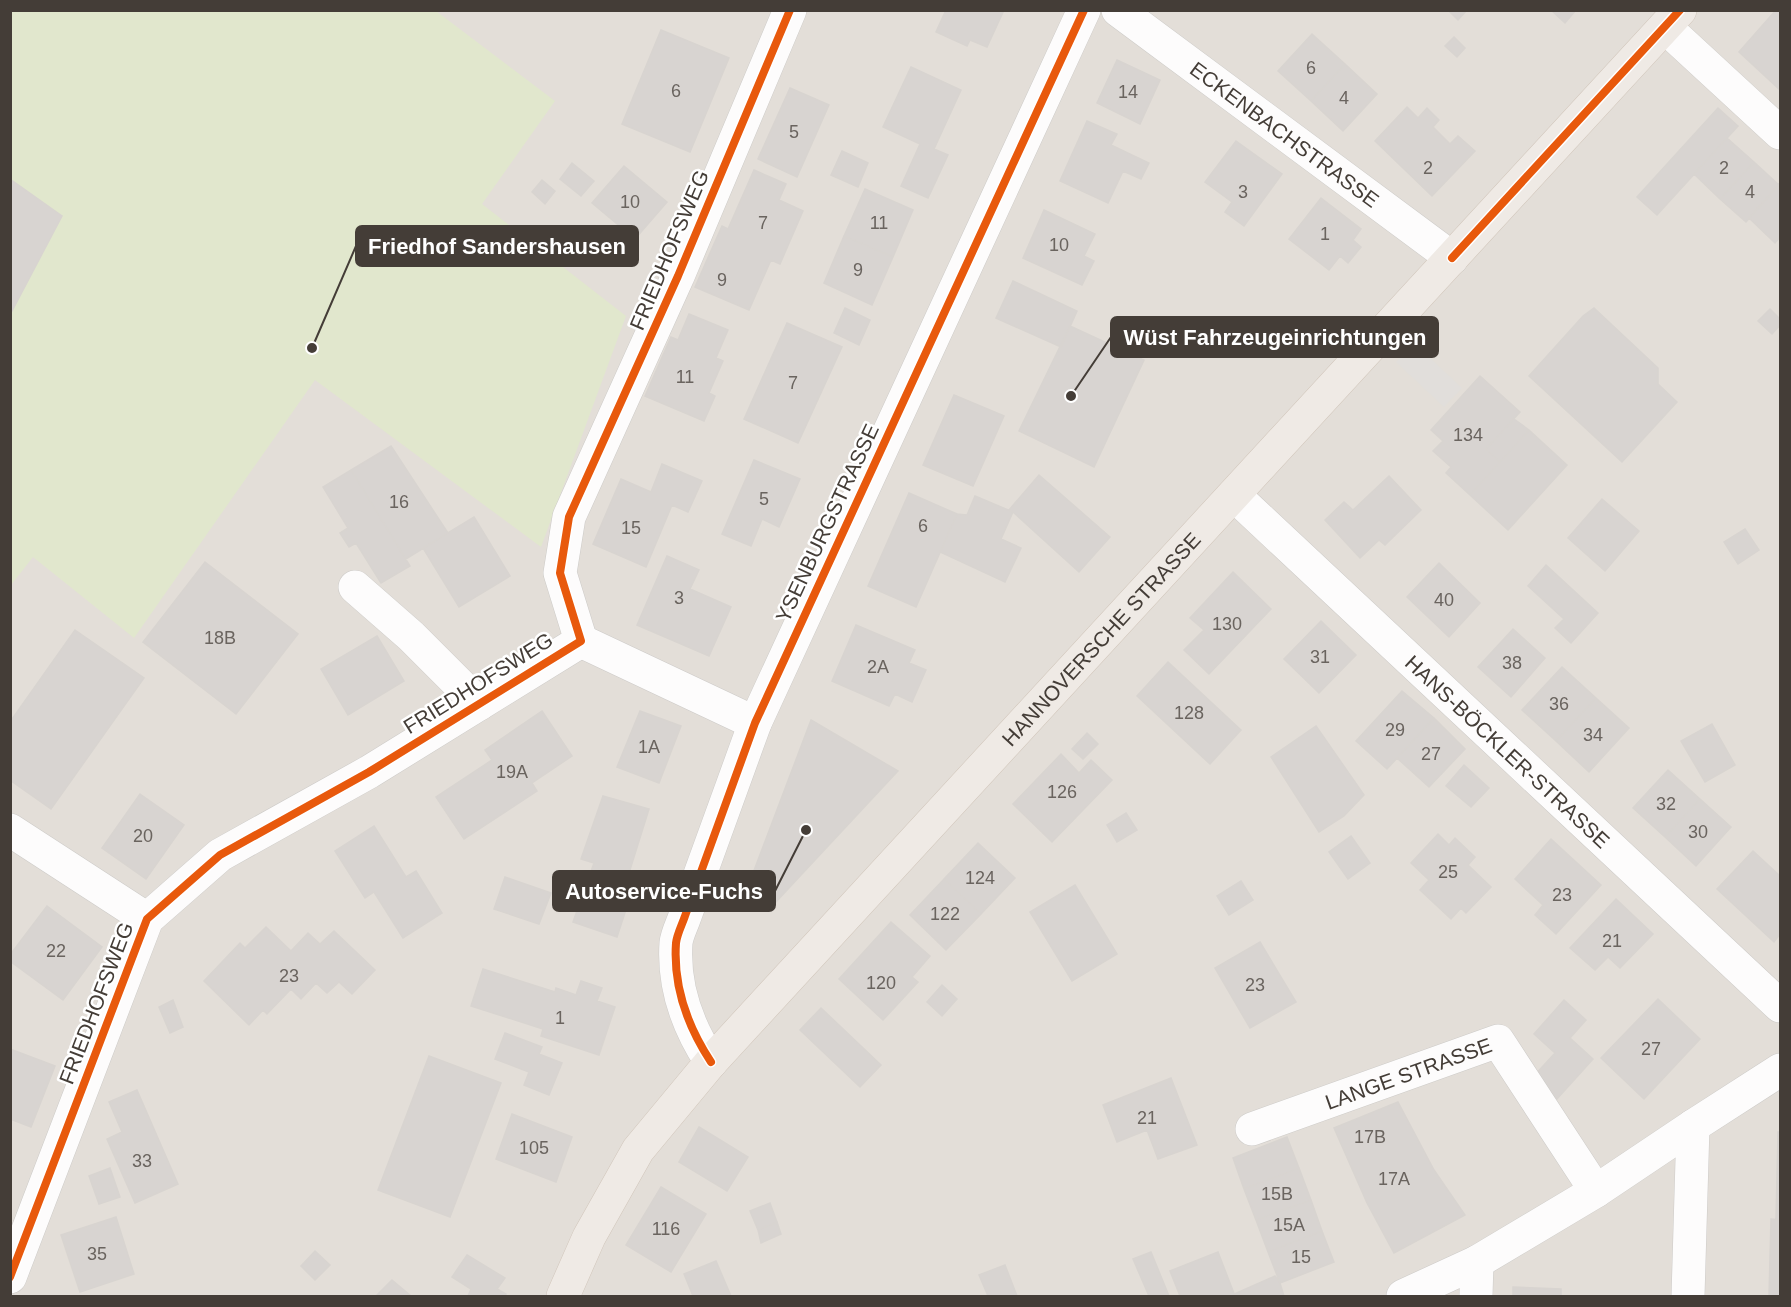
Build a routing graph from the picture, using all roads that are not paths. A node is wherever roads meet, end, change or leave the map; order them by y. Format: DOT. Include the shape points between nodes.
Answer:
graph roads {
  1 [pos="790,10"];
  2 [pos="1084,10"];
  3 [pos="1118,10"];
  4 [pos="1672,19"];
  5 [pos="1780,133"];
  6 [pos="1452,258"];
  7 [pos="1234,495"];
  8 [pos="355,587"];
  9 [pos="581,641"];
  10 [pos="479,704"];
  11 [pos="755,723"];
  12 [pos="10,830"];
  13 [pos="147,919"];
  14 [pos="1780,1006"];
  15 [pos="711,1062"];
  16 [pos="1780,1070"];
  17 [pos="1693,1126"];
  18 [pos="1252,1129"];
  19 [pos="1596,1191"];
  20 [pos="1477,1262"];
  21 [pos="10,1277"];
  22 [pos="563,1296"];
  23 [pos="1403,1296"];
  24 [pos="1476,1296"];
  25 [pos="1688,1296"];
  1 -- 9 [label="street, FRIEDHOFSWEG" via="678,276 569,517 560,573"];
  2 -- 11 [label="street, YSENBURGSTRASSE"];
  3 -- 6 [label="street, ECKENBACHSTRASSE"];
  4 -- 5 [label="street"];
  4 -- 6 [label="main road, HANNOVERSCHE STRASSE"];
  6 -- 7 [label="main road, HANNOVERSCHE STRASSE"];
  7 -- 14 [label="street, HANS-BÖCKLER-STRASSE"];
  7 -- 15 [label="main road, HANNOVERSCHE STRASSE"];
  8 -- 10 [label="street"];
  9 -- 10 [label="street, FRIEDHOFSWEG"];
  9 -- 11 [label="street, FRIEDHOFSWEG"];
  10 -- 13 [label="street, FRIEDHOFSWEG" via="369,772 220,855"];
  11 -- 15 [label="street, YSENBURGSTRASSE" via="676,941 683,1003 699,1044"];
  12 -- 13 [label="street"];
  13 -- 21 [label="street, FRIEDHOFSWEG"];
  15 -- 22 [label="main road, HANNOVERSCHE STRASSE" via="638,1150 589,1237"];
  16 -- 17 [label="street"];
  17 -- 19 [label="street"];
  17 -- 25 [label="street"];
  18 -- 19 [label="street, LANGE STRASSE" via="1498,1041"];
  19 -- 20 [label="street"];
  20 -- 23 [label="street"];
  20 -- 24 [label="street"];
}
